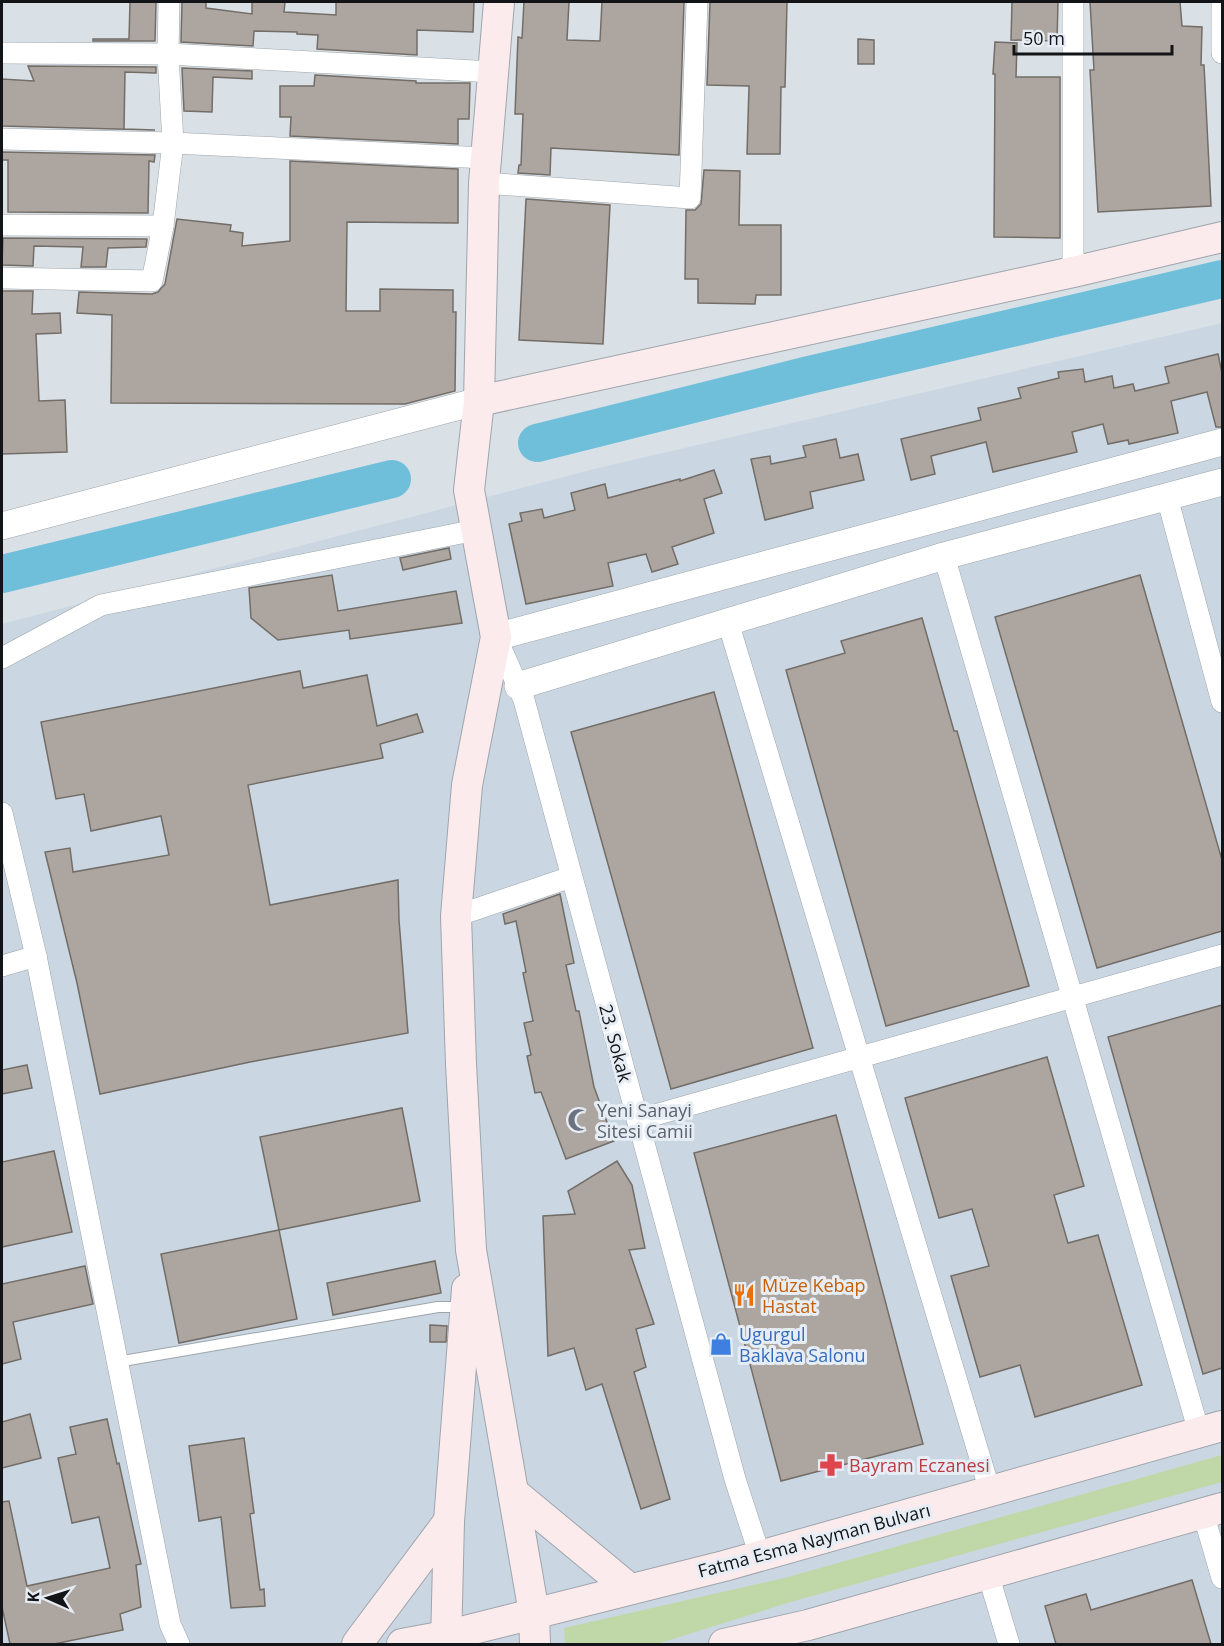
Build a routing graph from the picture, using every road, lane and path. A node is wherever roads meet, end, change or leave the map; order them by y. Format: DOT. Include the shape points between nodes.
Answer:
graph roads {
  1 [pos="170,2"];
  2 [pos="499,2"];
  3 [pos="697,2"];
  4 [pos="1073,2"];
  5 [pos="1222,2"];
  6 [pos="2,53"];
  7 [pos="1222,53"];
  8 [pos="168,54"];
  9 [pos="493,72"];
  10 [pos="2,139"];
  11 [pos="173,143"];
  12 [pos="485,170"];
  13 [pos="2,225"];
  14 [pos="163,226"];
  15 [pos="1222,237"];
  16 [pos="1073,272"];
  17 [pos="2,278"];
  18 [pos="479,401"];
  19 [pos="1222,441"];
  20 [pos="1222,482"];
  21 [pos="1167,497"];
  22 [pos="2,526"];
  23 [pos="476,530"];
  24 [pos="944,556"];
  25 [pos="728,622"];
  26 [pos="495,637"];
  27 [pos="2,658"];
  28 [pos="518,686"];
  29 [pos="1222,702"];
  30 [pos="2,813"];
  31 [pos="571,877"];
  32 [pos="456,916"];
  33 [pos="1222,955"];
  34 [pos="36,956"];
  35 [pos="2,966"];
  36 [pos="1072,998"];
  37 [pos="859,1058"];
  38 [pos="637,1120"];
  39 [pos="471,1250"];
  40 [pos="465,1306"];
  41 [pos="117,1362"];
  42 [pos="1211,1429"];
  43 [pos="990,1491"];
  44 [pos="513,1492"];
  45 [pos="1213,1510"];
  46 [pos="449,1521"];
  47 [pos="760,1556"];
  48 [pos="988,1574"];
  49 [pos="1222,1578"];
  50 [pos="630,1589"];
  51 [pos="534,1613"];
  52 [pos="783,1638"];
  53 [pos="446,1640"];
  54 [pos="179,1644"];
  55 [pos="357,1644"];
  56 [pos="402,1644"];
  57 [pos="536,1644"];
  58 [pos="724,1644"];
  59 [pos="1009,1644"];
  1 -- 8 [label="street"];
  2 -- 9 [label="main road"];
  3 -- 12 [label="street" via="690,198"];
  4 -- 16 [label="street"];
  5 -- 7 [label="street"];
  6 -- 8 [label="street"];
  8 -- 9 [label="street"];
  8 -- 11 [label="street"];
  9 -- 12 [label="main road"];
  10 -- 11 [label="street"];
  11 -- 12 [label="street"];
  11 -- 14 [label="street"];
  12 -- 18 [label="main road"];
  13 -- 14 [label="street"];
  14 -- 17 [label="street" via="152,281"];
  15 -- 16 [label="main road"];
  16 -- 18 [label="main road"];
  18 -- 22 [label="street"];
  18 -- 23 [label="main road" via="469,490"];
  19 -- 26 [label="street"];
  20 -- 21 [label="street"];
  21 -- 24 [label="street"];
  21 -- 29 [label="street"];
  23 -- 26 [label="main road"];
  23 -- 27 [label="street" via="101,605"];
  24 -- 25 [label="street"];
  24 -- 36 [label="street"];
  25 -- 28 [label="street"];
  25 -- 37 [label="street"];
  26 -- 28 [label="street, 23. Sokak"];
  26 -- 32 [label="main road" via="467,785"];
  28 -- 31 [label="street, 23. Sokak"];
  30 -- 34 [label="street"];
  31 -- 32 [label="street"];
  31 -- 38 [label="street, 23. Sokak"];
  32 -- 39 [label="main road"];
  33 -- 36 [label="street"];
  34 -- 35 [label="street"];
  34 -- 41 [label="street"];
  36 -- 37 [label="street"];
  36 -- 42 [label="street"];
  37 -- 38 [label="street"];
  37 -- 43 [label="street"];
  38 -- 47 [label="street, 23. Sokak" via="735,1479"];
  39 -- 40 [label="main road"];
  39 -- 44 [label="main road"];
  40 -- 41 [label="lane" via="438,1307"];
  40 -- 46 [label="main road"];
  41 -- 54 [label="street" via="170,1624"];
  42 -- 43 [label="main road, Fatma Esma Nayman Bulvarı"];
  43 -- 47 [label="main road, Fatma Esma Nayman Bulvarı"];
  44 -- 50 [label="main road"];
  44 -- 51 [label="main road"];
  45 -- 48 [label="main road"];
  45 -- 49 [label="street"];
  46 -- 53 [label="main road"];
  46 -- 55 [label="main road"];
  47 -- 50 [label="main road, Fatma Esma Nayman Bulvarı"];
  48 -- 52 [label="main road"];
  48 -- 59 [label="street"];
  50 -- 51 [label="main road, Fatma Esma Nayman Bulvarı"];
  51 -- 53 [label="main road, Fatma Esma Nayman Bulvarı"];
  51 -- 57 [label="main road"];
  52 -- 58 [label="main road"];
  53 -- 56 [label="main road, Fatma Esma Nayman Bulvarı"];
}
